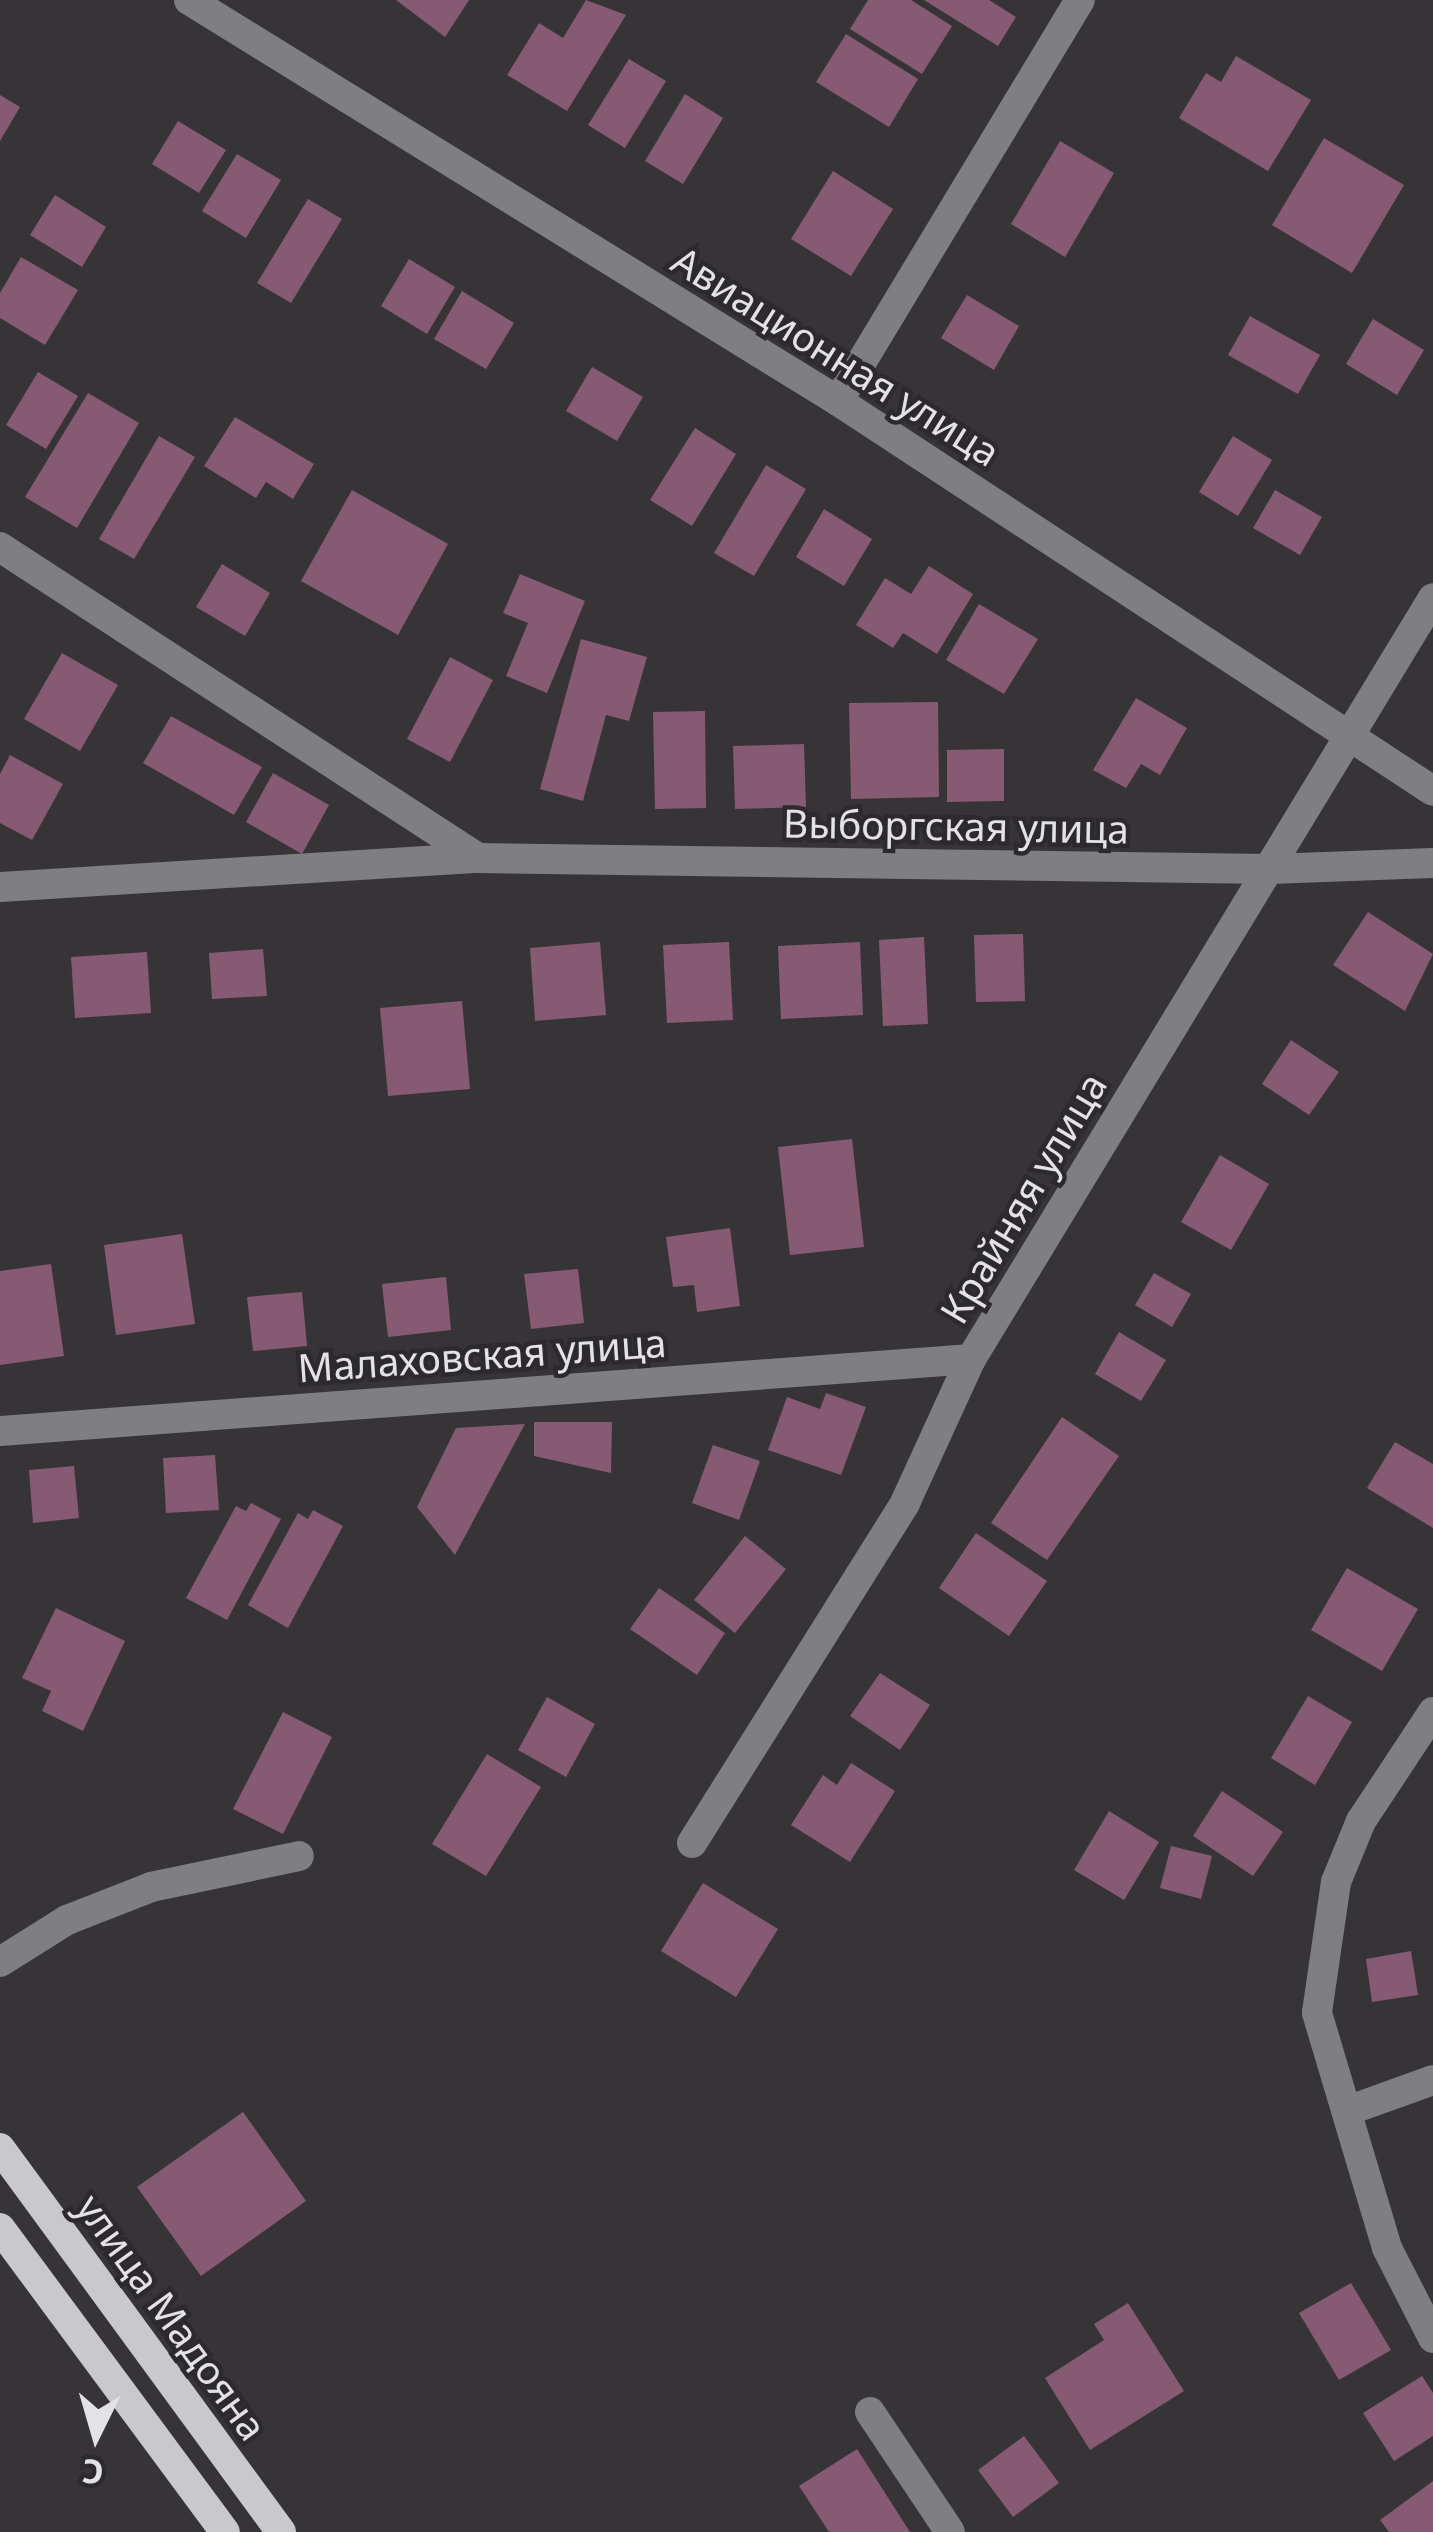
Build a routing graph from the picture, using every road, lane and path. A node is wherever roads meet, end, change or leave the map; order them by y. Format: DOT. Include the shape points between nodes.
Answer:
graph roads {
  1 [pos="189,0"];
  2 [pos="1080,0"];
  3 [pos="838,401"];
  4 [pos="0,548"];
  5 [pos="1433,598"];
  6 [pos="1349,736"];
  7 [pos="1433,790"];
  8 [pos="478,858"];
  9 [pos="1433,863"];
  10 [pos="1269,869"];
  11 [pos="0,887"];
  12 [pos="970,1359"];
  13 [pos="0,1431"];
  14 [pos="1433,1712"];
  15 [pos="692,1843"];
  16 [pos="299,1856"];
  17 [pos="0,1962"];
  18 [pos="1433,2080"];
  19 [pos="1347,2111"];
  20 [pos="0,2149"];
  21 [pos="0,2228"];
  22 [pos="1433,2338"];
  23 [pos="870,2412"];
  24 [pos="225,2532"];
  25 [pos="281,2532"];
  26 [pos="950,2532"];
  1 -- 3 [label="street, Авиационная улица"];
  2 -- 3 [label="street"];
  3 -- 6 [label="street, Авиационная улица"];
  4 -- 8 [label="street"];
  5 -- 6 [label="street, Крайняя улица"];
  6 -- 7 [label="street, Авиационная улица"];
  6 -- 10 [label="street, Крайняя улица"];
  8 -- 10 [label="street, Выборгская улица"];
  8 -- 11 [label="street, Выборгская улица"];
  9 -- 10 [label="street, Выборгская улица"];
  10 -- 12 [label="street, Крайняя улица"];
  12 -- 13 [label="street, Малаховская улица"];
  12 -- 15 [label="street, Крайняя улица" via="904,1503"];
  14 -- 19 [label="street" via="1361,1821 1320,1952 1317,2012"];
  16 -- 17 [label="street" via="152,1887 67,1920"];
  18 -- 19 [label="street"];
  19 -- 22 [label="street" via="1387,2248"];
  20 -- 25 [label="main road, улица Мадояна"];
  21 -- 24 [label="main road"];
  23 -- 26 [label="street"];
}
